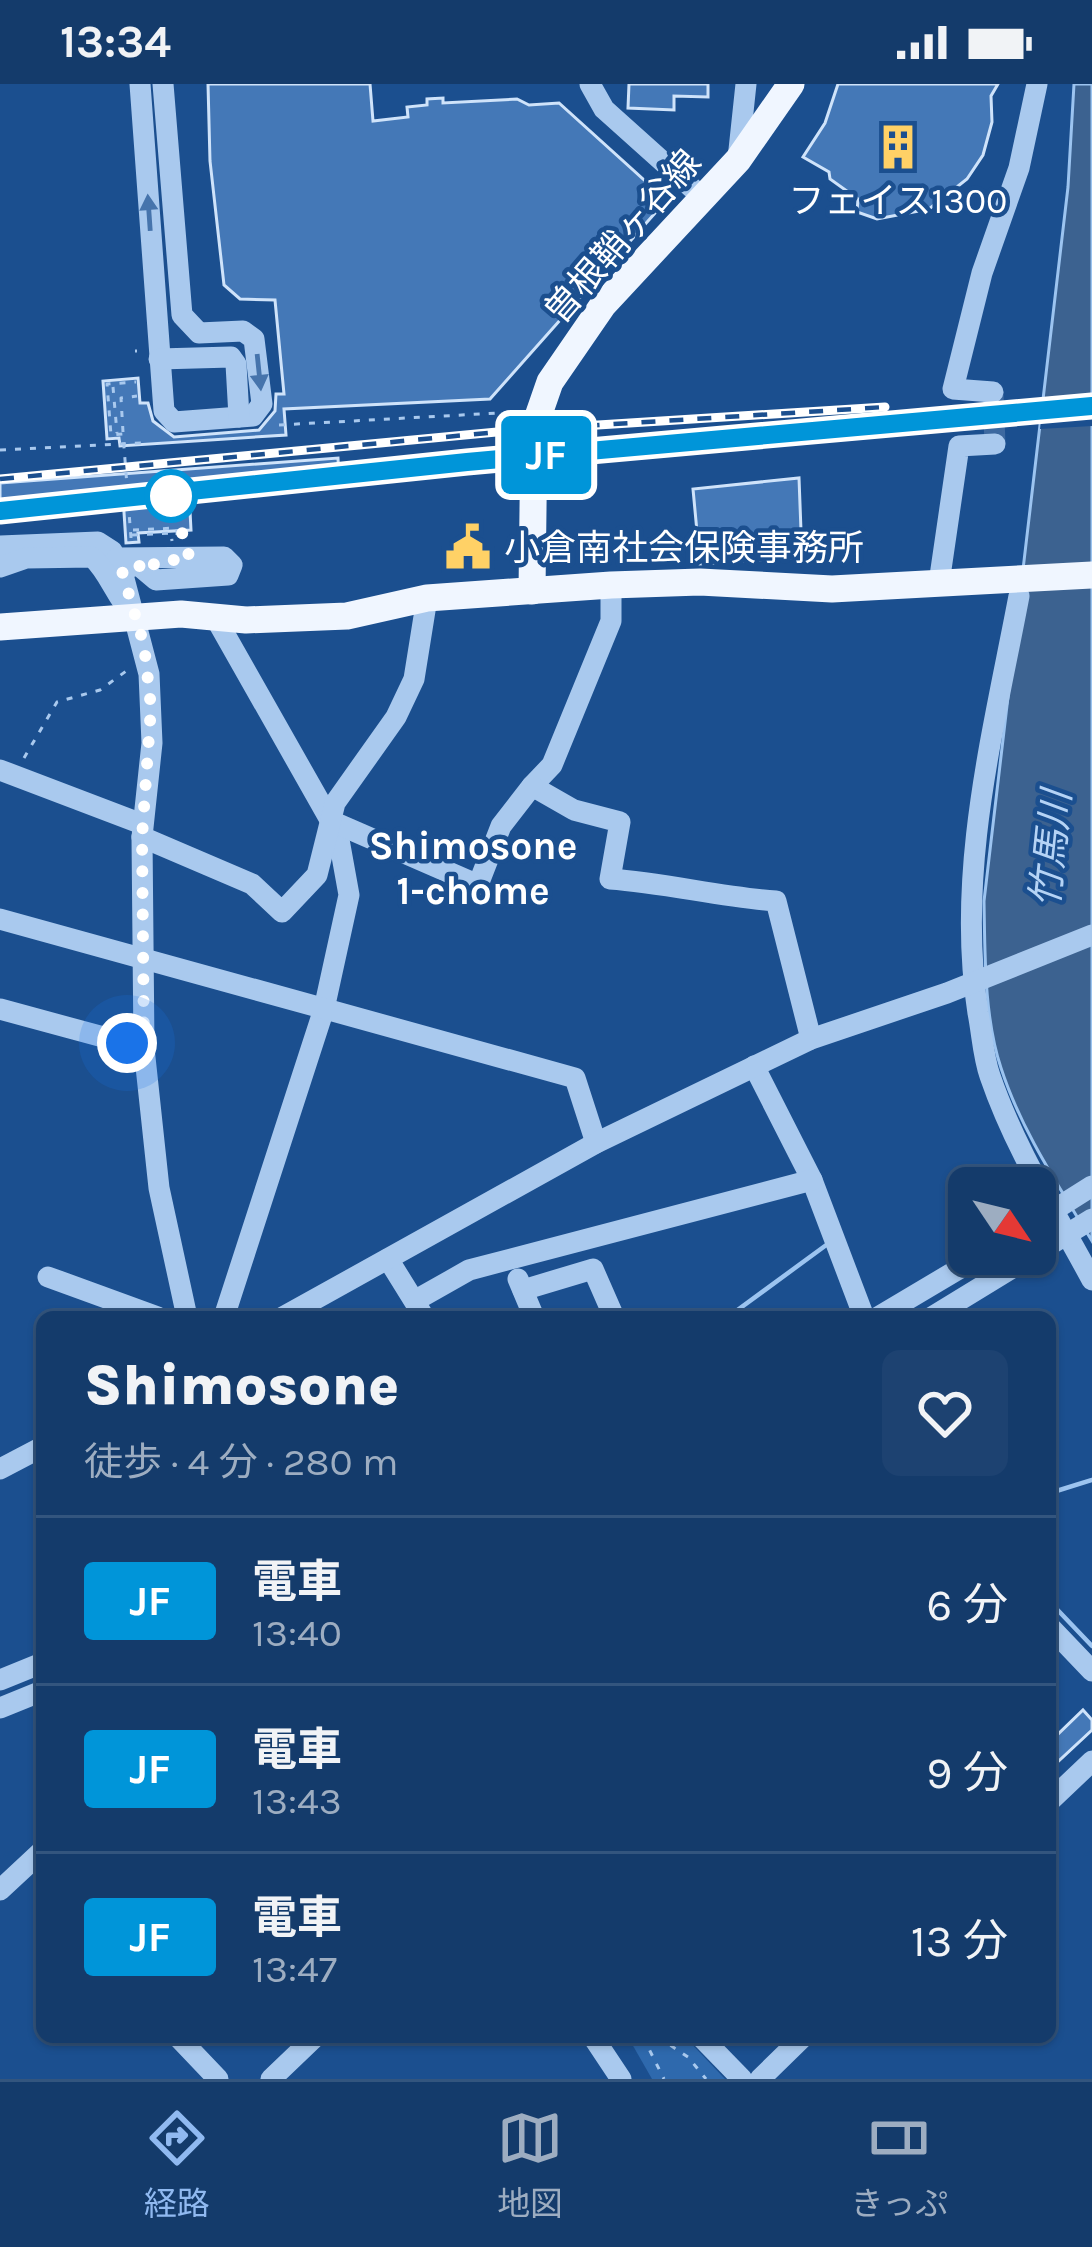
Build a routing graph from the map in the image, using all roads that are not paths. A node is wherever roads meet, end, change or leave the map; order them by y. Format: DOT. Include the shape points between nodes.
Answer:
graph roads {
  1 [pos="140,84"];
  2 [pos="164,84"];
  3 [pos="590,84"];
  4 [pos="746,84"];
  5 [pos="790,84"];
  6 [pos="1037,84"];
  7 [pos="737,160"];
  8 [pos="701,196"];
  9 [pos="159,359"];
  10 [pos="993,392"];
  11 [pos="238,417"];
  12 [pos="995,444"];
  13 [pos="0,546"];
  14 [pos="120,564"];
  15 [pos="0,567"];
  16 [pos="152,567"];
  17 [pos="1092,575"];
  18 [pos="938,583"];
  19 [pos="611,585"];
  20 [pos="532,591"];
  21 [pos="1019,596"];
  22 [pos="427,598"];
  23 [pos="135,617"];
  24 [pos="215,617"];
  25 [pos="0,627"];
  26 [pos="7,773"];
  27 [pos="532,786"];
  28 [pos="330,821"];
  29 [pos="142,830"];
  30 [pos="0,919"];
  31 [pos="1092,935"];
  32 [pos="140,957"];
  33 [pos="976,978"];
  34 [pos="0,1009"];
  35 [pos="324,1009"];
  36 [pos="812,1039"];
  37 [pos="144,1048"];
  38 [pos="754,1066"];
  39 [pos="596,1143"];
  40 [pos="1028,1167"];
  41 [pos="812,1180"];
  42 [pos="1092,1186"];
  43 [pos="1056,1209"];
  44 [pos="1092,1219"];
  45 [pos="1056,1222"];
  46 [pos="1068,1233"];
  47 [pos="388,1259"];
  48 [pos="510,1259"];
  49 [pos="949,1275"];
  50 [pos="48,1277"];
  51 [pos="1092,1280"];
  52 [pos="523,1290"];
  53 [pos="420,1308"];
  54 [pos="142,1311"];
  55 [pos="186,1311"];
  56 [pos="226,1311"];
  57 [pos="294,1311"];
  58 [pos="532,1311"];
  59 [pos="611,1311"];
  60 [pos="862,1311"];
  61 [pos="888,1311"];
  62 [pos="942,1311"];
  63 [pos="36,1450"];
  64 [pos="0,1469"];
  65 [pos="1056,1633"];
  66 [pos="36,1665"];
  67 [pos="1092,1671"];
  68 [pos="0,1680"];
  69 [pos="36,1693"];
  70 [pos="0,1708"];
  71 [pos="1092,1761"];
  72 [pos="1056,1795"];
  73 [pos="36,1857"];
  74 [pos="0,1890"];
  75 [pos="184,2043"];
  76 [pos="309,2043"];
  77 [pos="597,2043"];
  78 [pos="707,2043"];
  79 [pos="797,2043"];
  80 [pos="218,2079"];
  81 [pos="271,2079"];
  82 [pos="620,2079"];
  83 [pos="742,2079"];
  84 [pos="760,2079"];
  9 -- 1 [label="street, one-way"];
  2 -- 11 [label="street, one-way" via="182,315 199,333 254,339 262,404 253,416"];
  3 -- 8 [label="street" via="604,109"];
  4 -- 7 [label="street"];
  5 -- 7 [label="main road, 曽根鞘ヶ谷線"];
  6 -- 10 [label="street" via="952,389"];
  7 -- 8 [label="main road, 曽根鞘ヶ谷線"];
  8 -- 20 [label="main road, 曽根鞘ヶ谷線" via="603,305 550,382 534,428"];
  9 -- 11 [label="street" via="167,418"];
  9 -- 11 [label="street" via="231,357"];
  12 -- 18 [label="street" via="959,446"];
  13 -- 14 [label="street" via="90,541 106,545"];
  14 -- 16 [label="street"];
  14 -- 23 [label="street"];
  15 -- 23 [label="street" via="26,558 92,557"];
  17 -- 18 [label="main road"];
  18 -- 19 [label="main road"];
  19 -- 20 [label="main road"];
  19 -- 27 [label="street" via="611,621 551,765"];
  20 -- 22 [label="main road"];
  21 -- 33 [label="street" via="981,799 969,929"];
  22 -- 24 [label="main road" via="347,616"];
  22 -- 28 [label="street" via="414,679"];
  23 -- 24 [label="main road"];
  23 -- 25 [label="main road"];
  23 -- 29 [label="street" via="151,707"];
  24 -- 28 [label="street"];
  26 -- 29 [label="street"];
  27 -- 28 [label="street" via="501,826 478,885"];
  27 -- 36 [label="street" via="574,810 620,822 610,879 776,901"];
  28 -- 29 [label="street" via="317,875 283,912 252,884"];
  28 -- 35 [label="street" via="349,895"];
  29 -- 32 [label="street"];
  30 -- 32 [label="street"];
  31 -- 33 [label="street"];
  32 -- 35 [label="street"];
  32 -- 37 [label="street"];
  33 -- 36 [label="street"];
  33 -- 40 [label="street" via="988,1070"];
  34 -- 37 [label="street"];
  35 -- 39 [label="street" via="575,1078"];
  35 -- 56 [label="street"];
  36 -- 38 [label="street"];
  37 -- 55 [label="street" via="159,1188"];
  38 -- 39 [label="street"];
  38 -- 41 [label="street"];
  39 -- 47 [label="street"];
  41 -- 48 [label="street"];
  41 -- 60 [label="street"];
  42 -- 43 [label="street"];
  44 -- 46 [label="street"];
  45 -- 46 [label="street"];
  46 -- 51 [label="street"];
  46 -- 62 [label="street"];
  47 -- 53 [label="street"];
  47 -- 57 [label="street"];
  48 -- 52 [label="street"];
  48 -- 53 [label="street" via="469,1270"];
  49 -- 61 [label="street"];
  50 -- 54 [label="street"];
  52 -- 58 [label="street"];
  52 -- 59 [label="street" via="593,1269"];
  63 -- 64 [label="street"];
  65 -- 67 [label="street"];
  66 -- 68 [label="street"];
  69 -- 70 [label="street"];
  71 -- 72 [label="street"];
  73 -- 74 [label="street"];
  75 -- 80 [label="street"];
  76 -- 81 [label="street"];
  77 -- 82 [label="street"];
  78 -- 83 [label="street"];
  79 -- 84 [label="street"];
}
